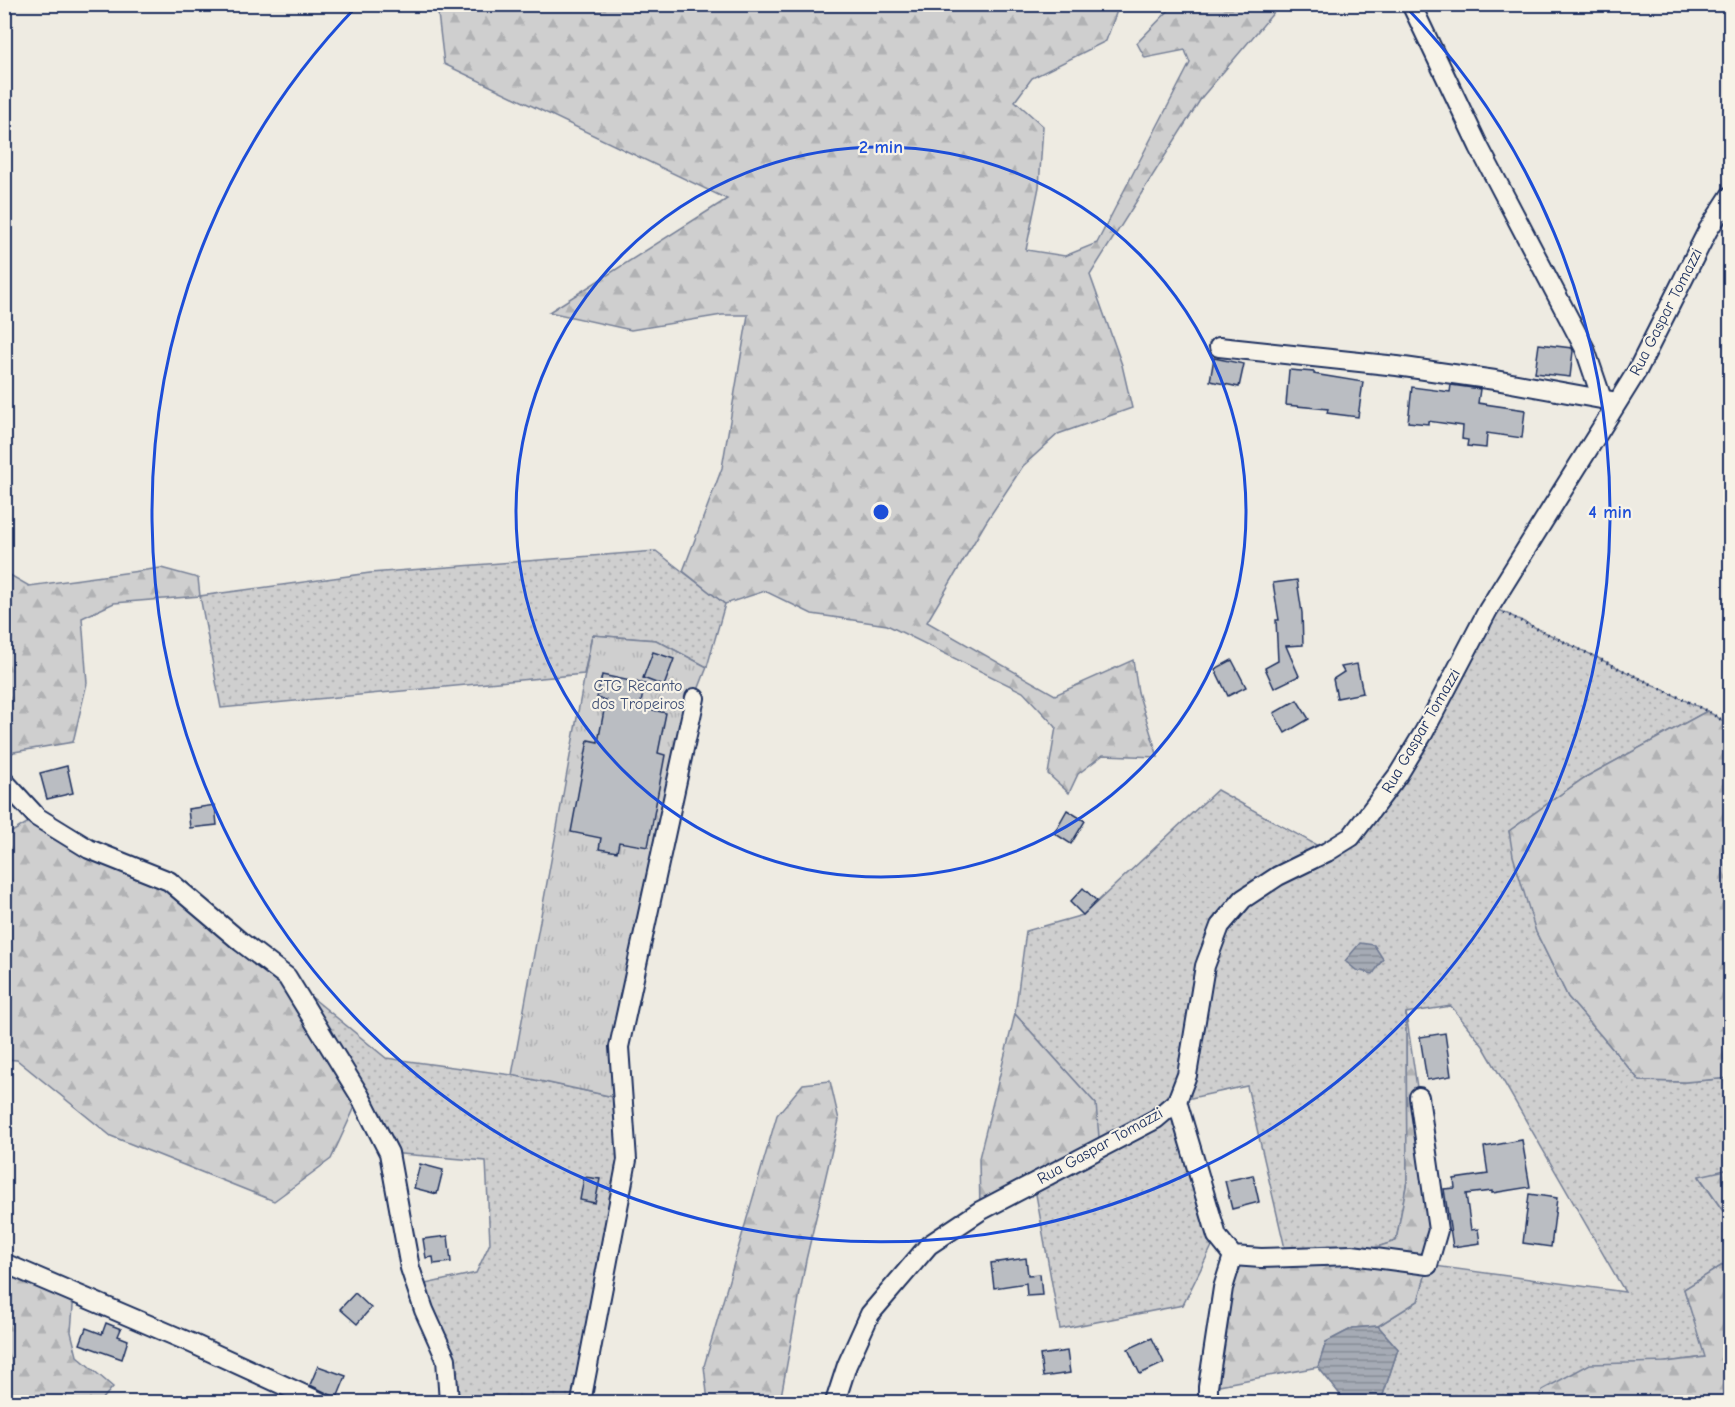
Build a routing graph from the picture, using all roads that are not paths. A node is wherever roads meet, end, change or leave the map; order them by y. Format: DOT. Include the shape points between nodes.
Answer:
graph roads {
  1 [pos="1412,4"];
  2 [pos="1731,196"];
  3 [pos="1219,346"];
  4 [pos="1610,401"];
  5 [pos="695,698"];
  6 [pos="4,781"];
  7 [pos="1419,1097"];
  8 [pos="1177,1101"];
  9 [pos="1233,1256"];
  10 [pos="4,1263"];
  11 [pos="320,1402"];
  12 [pos="449,1402"];
  13 [pos="581,1402"];
  14 [pos="835,1402"];
  15 [pos="1208,1402"];
  1 -- 4 [label="street" via="1479,147"];
  2 -- 4 [label="street, Rua Gaspar Tomazzi" via="1708,230 1637,371"];
  3 -- 4 [label="street" via="1495,380"];
  4 -- 8 [label="street, Rua Gaspar Tomazzi" via="1398,776 1351,837 1243,899 1220,926 1204,966 1186,1075"];
  5 -- 13 [label="street" via="619,1047 627,1160"];
  6 -- 12 [label="street" via="37,817 89,849 169,881 287,977 360,1096 389,1153 410,1268 446,1359"];
  7 -- 9 [label="street" via="1438,1230 1428,1265 1352,1255"];
  8 -- 9 [label="street" via="1217,1236"];
  8 -- 14 [label="street, Rua Gaspar Tomazzi" via="1156,1119 980,1211 929,1245 870,1314"];
  9 -- 15 [label="street" via="1223,1288"];
  10 -- 11 [label="street"];
}
